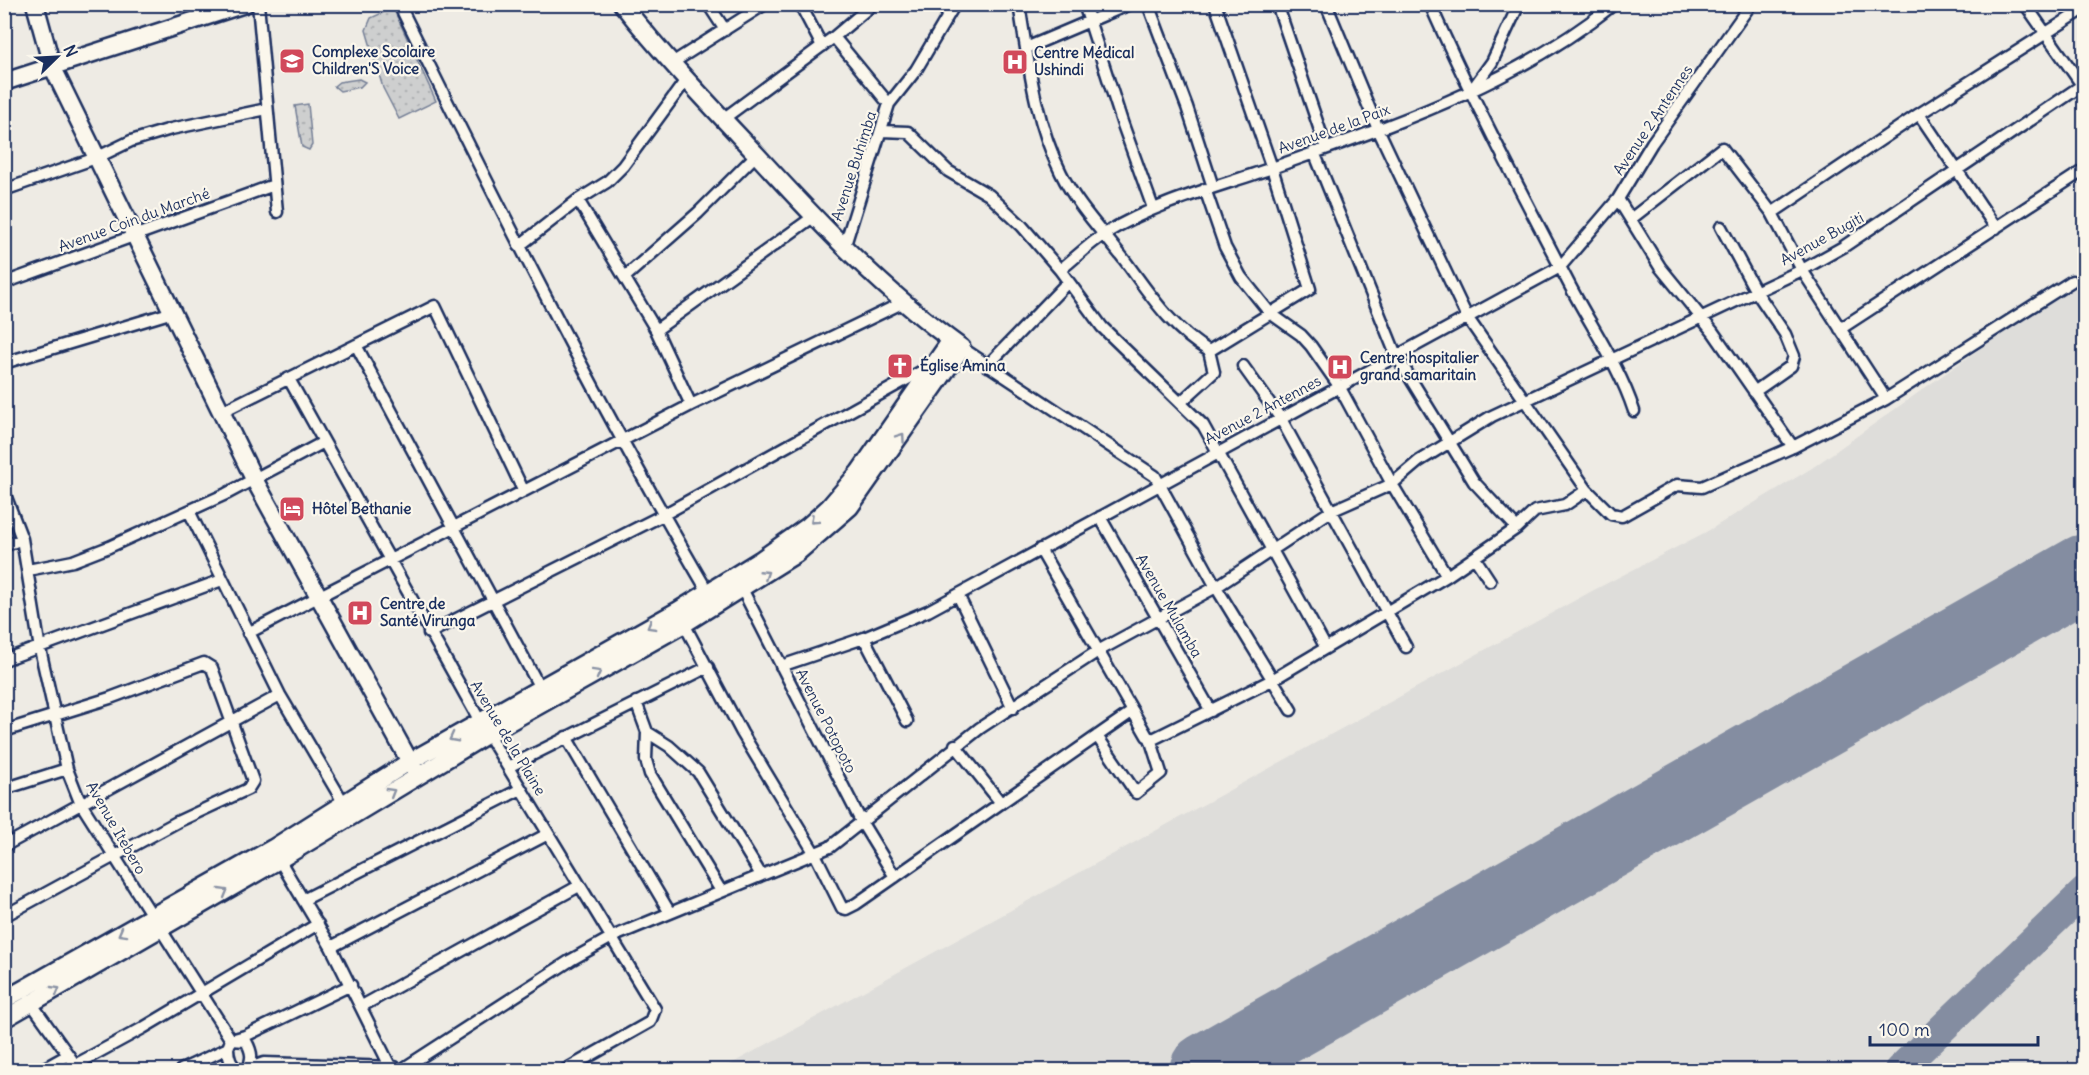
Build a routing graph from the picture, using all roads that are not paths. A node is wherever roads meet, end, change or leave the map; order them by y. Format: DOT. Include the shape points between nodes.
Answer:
graph roads {
  1 [pos="35,4"];
  2 [pos="245,4"];
  3 [pos="258,4"];
  4 [pos="399,4"];
  5 [pos="622,4"];
  6 [pos="708,4"];
  7 [pos="765,4"];
  8 [pos="800,4"];
  9 [pos="873,4"];
  10 [pos="955,4"];
  11 [pos="1019,4"];
  12 [pos="1084,4"];
  13 [pos="1130,4"];
  14 [pos="1148,4"];
  15 [pos="1215,4"];
  16 [pos="1277,4"];
  17 [pos="1326,4"];
  18 [pos="1430,4"];
  19 [pos="1519,4"];
  20 [pos="1614,4"];
  21 [pos="1751,4"];
  22 [pos="2025,4"];
  23 [pos="226,7"];
  24 [pos="750,8"];
  25 [pos="2085,9"];
  26 [pos="1089,22"];
  27 [pos="725,30"];
  28 [pos="2046,33"];
  29 [pos="834,37"];
  30 [pos="822,46"];
  31 [pos="1026,48"];
  32 [pos="672,63"];
  33 [pos="51,66"];
  34 [pos="686,80"];
  35 [pos="4,82"];
  36 [pos="2084,86"];
  37 [pos="1469,94"];
  38 [pos="889,104"];
  39 [pos="267,109"];
  40 [pos="1919,114"];
  41 [pos="723,119"];
  42 [pos="1378,129"];
  43 [pos="881,131"];
  44 [pos="1326,148"];
  45 [pos="1314,152"];
  46 [pos="756,155"];
  47 [pos="96,158"];
  48 [pos="1272,168"];
  49 [pos="2085,170"];
  50 [pos="1957,171"];
  51 [pos="274,185"];
  52 [pos="1209,188"];
  53 [pos="4,190"];
  54 [pos="1618,199"];
  55 [pos="578,200"];
  56 [pos="1153,208"];
  57 [pos="277,212"];
  58 [pos="1772,213"];
  59 [pos="813,217"];
  60 [pos="1632,218"];
  61 [pos="1721,227"];
  62 [pos="1996,228"];
  63 [pos="1104,234"];
  64 [pos="135,235"];
  65 [pos="519,246"];
  66 [pos="844,248"];
  67 [pos="1560,267"];
  68 [pos="1060,270"];
  69 [pos="1802,270"];
  70 [pos="625,277"];
  71 [pos="2072,281"];
  72 [pos="1067,283"];
  73 [pos="4,284"];
  74 [pos="1755,290"];
  75 [pos="902,303"];
  76 [pos="173,312"];
  77 [pos="1270,313"];
  78 [pos="1467,317"];
  79 [pos="1701,318"];
  80 [pos="1840,329"];
  81 [pos="656,330"];
  82 [pos="957,344"];
  83 [pos="356,345"];
  84 [pos="1209,351"];
  85 [pos="1396,355"];
  86 [pos="1612,359"];
  87 [pos="4,363"];
  88 [pos="936,363"];
  89 [pos="987,366"];
  90 [pos="1243,366"];
  91 [pos="289,379"];
  92 [pos="1339,386"];
  93 [pos="1754,392"];
  94 [pos="1886,399"];
  95 [pos="1524,400"];
  96 [pos="1181,402"];
  97 [pos="691,405"];
  98 [pos="1634,411"];
  99 [pos="221,412"];
  100 [pos="1281,419"];
  101 [pos="622,440"];
  102 [pos="324,442"];
  103 [pos="1449,442"];
  104 [pos="1793,447"];
  105 [pos="1218,451"];
  106 [pos="254,479"];
  107 [pos="1160,483"];
  108 [pos="1392,484"];
  109 [pos="523,490"];
  110 [pos="1587,490"];
  111 [pos="4,492"];
  112 [pos="843,502"];
  113 [pos="189,511"];
  114 [pos="1331,511"];
  115 [pos="663,515"];
  116 [pos="1100,517"];
  117 [pos="454,527"];
  118 [pos="1517,528"];
  119 [pos="22,539"];
  120 [pos="4,546"];
  121 [pos="1040,549"];
  122 [pos="1274,550"];
  123 [pos="1475,558"];
  124 [pos="390,560"];
  125 [pos="28,570"];
  126 [pos="1447,576"];
  127 [pos="222,580"];
  128 [pos="1490,581"];
  129 [pos="739,583"];
  130 [pos="1216,587"];
  131 [pos="708,592"];
  132 [pos="958,595"];
  133 [pos="319,597"];
  134 [pos="492,601"];
  135 [pos="1387,611"];
  136 [pos="681,618"];
  137 [pos="1159,619"];
  138 [pos="248,633"];
  139 [pos="429,633"];
  140 [pos="864,638"];
  141 [pos="1406,647"];
  142 [pos="1326,648"];
  143 [pos="40,649"];
  144 [pos="1098,651"];
  145 [pos="4,660"];
  146 [pos="781,666"];
  147 [pos="708,667"];
  148 [pos="1272,680"];
  149 [pos="540,688"];
  150 [pos="280,695"];
  151 [pos="636,702"];
  152 [pos="1013,708"];
  153 [pos="1291,710"];
  154 [pos="1133,711"];
  155 [pos="1211,711"];
  156 [pos="56,714"];
  157 [pos="907,721"];
  158 [pos="231,723"];
  159 [pos="484,728"];
  160 [pos="4,731"];
  161 [pos="647,732"];
  162 [pos="1097,736"];
  163 [pos="566,737"];
  164 [pos="1150,738"];
  165 [pos="955,745"];
  166 [pos="508,767"];
  167 [pos="67,769"];
  168 [pos="413,769"];
  169 [pos="4,789"];
  170 [pos="521,789"];
  171 [pos="80,802"];
  172 [pos="343,802"];
  173 [pos="1001,803"];
  174 [pos="862,823"];
  175 [pos="548,834"];
  176 [pos="4,846"];
  177 [pos="276,854"];
  178 [pos="814,854"];
  179 [pos="114,857"];
  180 [pos="761,875"];
  181 [pos="895,877"];
  182 [pos="579,886"];
  183 [pos="721,891"];
  184 [pos="303,900"];
  185 [pos="670,913"];
  186 [pos="4,916"];
  187 [pos="157,923"];
  188 [pos="318,924"];
  189 [pos="612,937"];
  190 [pos="332,947"];
  191 [pos="106,951"];
  192 [pos="351,985"];
  193 [pos="22,990"];
  194 [pos="203,991"];
  195 [pos="4,1000"];
  196 [pos="33,1004"];
  197 [pos="362,1006"];
  198 [pos="4,1019"];
  199 [pos="230,1044"];
  200 [pos="68,1055"];
  201 [pos="77,1068"];
  202 [pos="390,1068"];
  203 [pos="403,1069"];
  204 [pos="244,1070"];
  205 [pos="41,1071"];
  206 [pos="182,1071"];
  207 [pos="565,1071"];
  1 -- 33 [label="main road"];
  2 -- 23 [label="main road"];
  3 -- 39 [label="street"];
  4 -- 65 [label="street"];
  5 -- 32 [label="main road"];
  6 -- 27 [label="street"];
  7 -- 24 [label="street"];
  8 -- 30 [label="street"];
  9 -- 29 [label="street"];
  10 -- 38 [label="street, Avenue Buhimba" via="916,70"];
  11 -- 31 [label="street"];
  12 -- 26 [label="street"];
  13 -- 26 [label="street"];
  14 -- 52 [label="street" via="1187,108"];
  15 -- 48 [label="street"];
  16 -- 44 [label="street"];
  17 -- 42 [label="street"];
  18 -- 37 [label="street"];
  19 -- 37 [label="street" via="1492,62"];
  20 -- 37 [label="street, Avenue de la Paix" via="1550,50"];
  21 -- 54 [label="street, Avenue 2 Antennes" via="1652,143"];
  22 -- 28 [label="street"];
  23 -- 33 [label="main road"];
  24 -- 27 [label="street"];
  25 -- 28 [label="street"];
  26 -- 31 [label="street"];
  26 -- 56 [label="street"];
  27 -- 32 [label="street"];
  28 -- 36 [label="street"];
  28 -- 40 [label="street"];
  29 -- 30 [label="street"];
  29 -- 38 [label="street"];
  30 -- 41 [label="street"];
  31 -- 63 [label="street" via="1041,117 1061,174"];
  32 -- 34 [label="main road"];
  33 -- 35 [label="main road"];
  33 -- 47 [label="main road"];
  34 -- 41 [label="main road"];
  34 -- 55 [label="street" via="623,166 607,182"];
  36 -- 50 [label="street, Avenue Bugiti"];
  37 -- 42 [label="street, Avenue de la Paix"];
  37 -- 67 [label="street"];
  38 -- 43 [label="street, Avenue Buhimba"];
  39 -- 47 [label="street" via="171,129 131,141"];
  39 -- 51 [label="street"];
  40 -- 50 [label="street"];
  40 -- 58 [label="street"];
  41 -- 46 [label="main road"];
  42 -- 44 [label="street, Avenue de la Paix"];
  42 -- 78 [label="street"];
  43 -- 66 [label="street, Avenue Buhimba"];
  43 -- 68 [label="street" via="912,134 948,171 998,202"];
  44 -- 45 [label="street, Avenue de la Paix"];
  45 -- 48 [label="street, Avenue de la Paix"];
  45 -- 85 [label="street"];
  46 -- 59 [label="main road"];
  46 -- 70 [label="street"];
  47 -- 53 [label="street"];
  47 -- 64 [label="main road"];
  48 -- 52 [label="street, Avenue de la Paix"];
  48 -- 77 [label="street" via="1310,289"];
  49 -- 62 [label="street"];
  50 -- 62 [label="street"];
  50 -- 69 [label="street, Avenue Bugiti"];
  51 -- 57 [label="street"];
  51 -- 64 [label="street, Avenue Coin du Marché"];
  52 -- 56 [label="street, Avenue de la Paix"];
  52 -- 77 [label="street" via="1225,247 1240,277"];
  54 -- 60 [label="street"];
  54 -- 67 [label="street, Avenue 2 Antennes"];
  55 -- 65 [label="street"];
  55 -- 70 [label="street"];
  56 -- 63 [label="street, Avenue de la Paix"];
  58 -- 60 [label="street" via="1722,147"];
  58 -- 69 [label="street"];
  59 -- 66 [label="main road"];
  59 -- 81 [label="street"];
  60 -- 79 [label="street" via="1660,267"];
  61 -- 74 [label="street"];
  62 -- 80 [label="street"];
  63 -- 68 [label="street, Avenue de la Paix"];
  63 -- 84 [label="street" via="1165,316 1187,338"];
  64 -- 73 [label="street, Avenue Coin du Marché"];
  64 -- 76 [label="main road"];
  65 -- 101 [label="street"];
  66 -- 75 [label="main road"];
  67 -- 78 [label="street, Avenue 2 Antennes"];
  67 -- 86 [label="street"];
  68 -- 72 [label="street"];
  69 -- 74 [label="street, Avenue Bugiti"];
  69 -- 80 [label="street"];
  70 -- 81 [label="street"];
  71 -- 94 [label="street"];
  72 -- 89 [label="street"];
  72 -- 96 [label="street" via="1102,327"];
  74 -- 79 [label="street, Avenue Bugiti"];
  74 -- 93 [label="street" via="1785,334 1794,356 1791,366"];
  75 -- 82 [label="main road"];
  75 -- 97 [label="street"];
  76 -- 87 [label="street"];
  76 -- 99 [label="main road"];
  77 -- 84 [label="street"];
  77 -- 92 [label="street" via="1301,335"];
  78 -- 85 [label="street, Avenue 2 Antennes"];
  78 -- 95 [label="street"];
  79 -- 86 [label="street, Avenue Bugiti"];
  79 -- 93 [label="street"];
  80 -- 94 [label="street"];
  81 -- 97 [label="street"];
  82 -- 88 [label="main road"];
  82 -- 89 [label="street"];
  112 -- 82 [label="main road, one-way"];
  83 -- 91 [label="street"];
  83 -- 109 [label="street" via="435,306"];
  83 -- 117 [label="street"];
  84 -- 96 [label="street" via="1214,372"];
  85 -- 92 [label="street, Avenue 2 Antennes"];
  85 -- 103 [label="street"];
  86 -- 95 [label="street, Avenue Bugiti"];
  86 -- 98 [label="street"];
  88 -- 112 [label="main road" via="859,472"];
  88 -- 115 [label="street"];
  89 -- 107 [label="street" via="1137,461"];
  90 -- 100 [label="street"];
  91 -- 99 [label="street"];
  91 -- 102 [label="street, Avenue de la Plaine"];
  92 -- 100 [label="street, Avenue 2 Antennes"];
  92 -- 108 [label="street"];
  93 -- 104 [label="street"];
  94 -- 104 [label="street"];
  95 -- 103 [label="street, Avenue Bugiti"];
  95 -- 110 [label="street"];
  96 -- 105 [label="street" via="1203,425"];
  97 -- 101 [label="street"];
  99 -- 106 [label="main road"];
  100 -- 105 [label="street, Avenue 2 Antennes"];
  100 -- 114 [label="street"];
  101 -- 109 [label="street"];
  101 -- 115 [label="street"];
  102 -- 106 [label="street"];
  102 -- 124 [label="street, Avenue de la Plaine"];
  103 -- 108 [label="street, Avenue Bugiti"];
  103 -- 118 [label="street" via="1474,482"];
  104 -- 110 [label="street" via="1702,487 1677,484 1622,516 1611,514"];
  105 -- 107 [label="street, Avenue 2 Antennes"];
  105 -- 122 [label="street"];
  106 -- 113 [label="street"];
  106 -- 133 [label="main road"];
  107 -- 116 [label="street, Avenue 2 Antennes"];
  107 -- 130 [label="street"];
  108 -- 114 [label="street, Avenue Bugiti"];
  108 -- 126 [label="street"];
  109 -- 117 [label="street"];
  110 -- 118 [label="street" via="1565,505 1535,511"];
  111 -- 119 [label="street, Avenue Itebero"];
  112 -- 129 [label="main road"];
  113 -- 125 [label="street" via="86,557"];
  113 -- 127 [label="street"];
  114 -- 122 [label="street, Avenue Bugiti"];
  114 -- 135 [label="street"];
  115 -- 131 [label="street"];
  115 -- 134 [label="street"];
  116 -- 121 [label="street, Avenue 2 Antennes"];
  116 -- 137 [label="street, Avenue Mulamba"];
  117 -- 124 [label="street"];
  117 -- 134 [label="street"];
  118 -- 123 [label="street"];
  119 -- 120 [label="street"];
  119 -- 125 [label="street, Avenue Itebero"];
  121 -- 132 [label="street, Avenue 2 Antennes"];
  121 -- 144 [label="street"];
  122 -- 130 [label="street, Avenue Bugiti"];
  122 -- 142 [label="street"];
  123 -- 126 [label="street"];
  123 -- 128 [label="street"];
  124 -- 133 [label="street"];
  124 -- 139 [label="street, Avenue de la Plaine"];
  125 -- 143 [label="street, Avenue Itebero"];
  126 -- 135 [label="street"];
  127 -- 138 [label="street"];
  127 -- 143 [label="street"];
  129 -- 131 [label="main road"];
  129 -- 136 [label="main road"];
  129 -- 146 [label="street, Avenue Potopoto"];
  130 -- 137 [label="street, Avenue Bugiti"];
  130 -- 148 [label="street"];
  131 -- 136 [label="main road"];
  132 -- 140 [label="street, Avenue 2 Antennes"];
  132 -- 152 [label="street"];
  133 -- 138 [label="street"];
  133 -- 168 [label="main road"];
  134 -- 139 [label="street"];
  134 -- 149 [label="street"];
  135 -- 141 [label="street"];
  135 -- 142 [label="street"];
  136 -- 147 [label="street"];
  136 -- 149 [label="main road, one-way"];
  159 -- 136 [label="main road, one-way"];
  137 -- 144 [label="street, Avenue Bugiti"];
  137 -- 155 [label="street, Avenue Mulamba"];
  138 -- 150 [label="street"];
  139 -- 159 [label="street, Avenue de la Plaine"];
  140 -- 146 [label="street, Avenue 2 Antennes"];
  140 -- 157 [label="street"];
  142 -- 148 [label="street"];
  143 -- 145 [label="street"];
  143 -- 156 [label="street, Avenue Itebero"];
  144 -- 152 [label="street, Avenue Bugiti"];
  144 -- 154 [label="street"];
  146 -- 174 [label="street, Avenue Potopoto"];
  147 -- 151 [label="street"];
  147 -- 178 [label="street"];
  148 -- 153 [label="street"];
  148 -- 155 [label="street"];
  149 -- 159 [label="main road"];
  150 -- 158 [label="street"];
  150 -- 172 [label="street"];
  151 -- 161 [label="street"];
  151 -- 163 [label="street"];
  152 -- 165 [label="street, Avenue Bugiti"];
  154 -- 162 [label="street"];
  154 -- 164 [label="street"];
  155 -- 164 [label="street"];
  156 -- 158 [label="street" via="204,663 212,668"];
  156 -- 160 [label="street"];
  156 -- 167 [label="street, Avenue Itebero"];
  158 -- 171 [label="street"];
  158 -- 179 [label="street" via="249,768 251,786"];
  159 -- 166 [label="street, Avenue de la Plaine"];
  159 -- 168 [label="main road"];
  161 -- 180 [label="street" via="698,772"];
  161 -- 183 [label="street" via="650,774"];
  162 -- 164 [label="street" via="1136,793 1161,773"];
  162 -- 173 [label="street"];
  163 -- 166 [label="street"];
  163 -- 185 [label="street"];
  165 -- 173 [label="street"];
  165 -- 174 [label="street, Avenue Bugiti"];
  166 -- 170 [label="street, Avenue de la Plaine"];
  167 -- 169 [label="street"];
  167 -- 171 [label="street, Avenue Itebero"];
  168 -- 172 [label="main road"];
  177 -- 168 [label="main road, one-way"];
  170 -- 175 [label="street, Avenue de la Plaine"];
  170 -- 184 [label="street"];
  171 -- 176 [label="street"];
  171 -- 179 [label="street, Avenue Itebero"];
  172 -- 177 [label="main road"];
  173 -- 181 [label="street"];
  174 -- 178 [label="street, Avenue Bugiti"];
  174 -- 181 [label="street, Avenue Potopoto"];
  175 -- 182 [label="street, Avenue de la Plaine"];
  175 -- 190 [label="street"];
  177 -- 184 [label="street"];
  177 -- 187 [label="main road"];
  178 -- 180 [label="street, Avenue Bugiti"];
  178 -- 181 [label="street" via="842,908 856,904"];
  179 -- 186 [label="street"];
  179 -- 187 [label="street, Avenue Itebero"];
  180 -- 183 [label="street, Avenue Bugiti"];
  182 -- 189 [label="street, Avenue de la Plaine"];
  182 -- 197 [label="street"];
  183 -- 185 [label="street, Avenue Bugiti"];
  184 -- 188 [label="street"];
  185 -- 189 [label="street, Avenue Bugiti"];
  187 -- 191 [label="main road"];
  187 -- 194 [label="street, Avenue Itebero"];
  188 -- 190 [label="street"];
  188 -- 194 [label="street"];
  189 -- 203 [label="street, Avenue Bugiti"];
  189 -- 207 [label="street, Avenue de la Plaine" via="655,1009 653,1018"];
  190 -- 192 [label="street"];
  191 -- 193 [label="main road"];
  196 -- 191 [label="main road, one-way"];
  192 -- 197 [label="street"];
  192 -- 199 [label="street"];
  193 -- 195 [label="main road"];
  193 -- 196 [label="street"];
  194 -- 199 [label="street, Avenue Itebero"];
  194 -- 201 [label="street"];
  196 -- 198 [label="main road"];
  196 -- 200 [label="street"];
  197 -- 202 [label="street"];
  199 -- 204 [label="street" via="228,1056 234,1068"];
  199 -- 204 [label="street, Avenue Itebero" via="246,1041 252,1060"];
  199 -- 206 [label="street"];
  200 -- 201 [label="street"];
  200 -- 205 [label="street"];
  202 -- 203 [label="street"];
  202 -- 204 [label="street" via="264,1063"];
}
